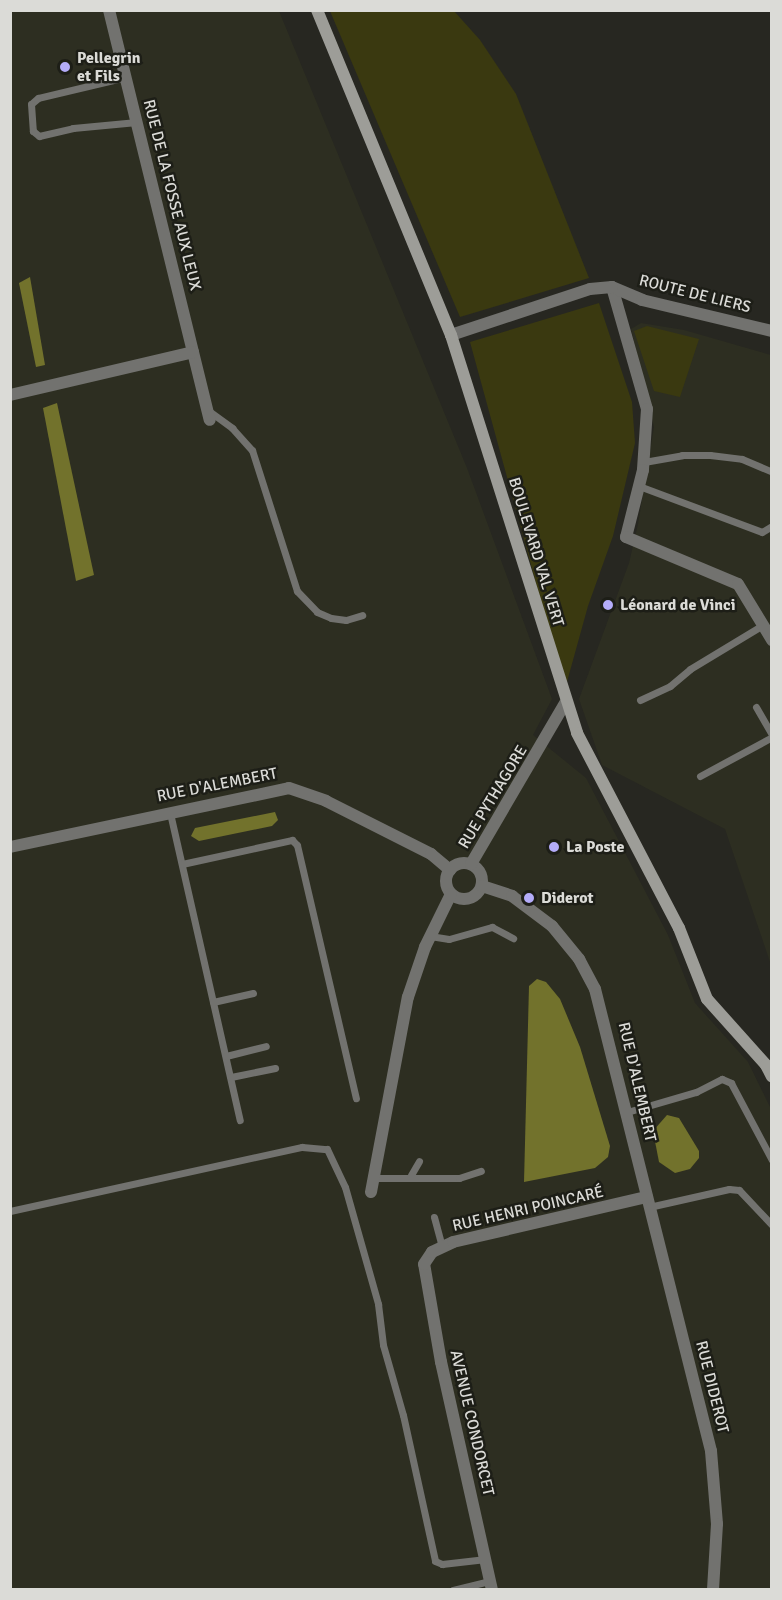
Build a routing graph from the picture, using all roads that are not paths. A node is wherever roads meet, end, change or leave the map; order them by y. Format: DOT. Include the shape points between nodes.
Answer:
graph roads {
  1 [pos="109,10"];
  2 [pos="317,10"];
  3 [pos="126,77"];
  4 [pos="137,122"];
  5 [pos="612,287"];
  6 [pos="771,331"];
  7 [pos="451,335"];
  8 [pos="193,352"];
  9 [pos="10,395"];
  10 [pos="208,415"];
  11 [pos="644,462"];
  12 [pos="771,472"];
  13 [pos="639,486"];
  14 [pos="771,526"];
  15 [pos="362,615"];
  16 [pos="763,625"];
  17 [pos="771,640"];
  18 [pos="640,700"];
  19 [pos="566,703"];
  20 [pos="756,707"];
  21 [pos="771,736"];
  22 [pos="700,776"];
  23 [pos="170,810"];
  24 [pos="10,847"];
  25 [pos="182,864"];
  26 [pos="471,864"];
  27 [pos="450,870"];
  28 [pos="482,886"];
  29 [pos="451,894"];
  30 [pos="430,936"];
  31 [pos="513,938"];
  32 [pos="253,993"];
  33 [pos="213,1002"];
  34 [pos="266,1046"];
  35 [pos="226,1056"];
  36 [pos="275,1068"];
  37 [pos="231,1077"];
  38 [pos="771,1077"];
  39 [pos="356,1098"];
  40 [pos="627,1112"];
  41 [pos="240,1120"];
  42 [pos="771,1160"];
  43 [pos="419,1161"];
  44 [pos="481,1171"];
  45 [pos="411,1175"];
  46 [pos="371,1178"];
  47 [pos="371,1192"];
  48 [pos="648,1202"];
  49 [pos="10,1211"];
  50 [pos="434,1217"];
  51 [pos="771,1225"];
  52 [pos="442,1247"];
  53 [pos="424,1264"];
  54 [pos="486,1558"];
  55 [pos="491,1585"];
  56 [pos="453,1590"];
  57 [pos="713,1590"];
  1 -- 3 [label="street, RUE DE LA FOSSE AUX LEUX"];
  2 -- 7 [label="street, BOULEVARD VAL VERT"];
  3 -- 4 [label="street, RUE DE LA FOSSE AUX LEUX"];
  3 -- 4 [label="lane" via="38,98 31,104 33,131 39,136 73,128"];
  4 -- 8 [label="street, RUE DE LA FOSSE AUX LEUX"];
  5 -- 6 [label="street, ROUTE DE LIERS" via="642,300"];
  5 -- 7 [label="street" via="590,289"];
  5 -- 11 [label="street" via="646,409"];
  7 -- 19 [label="street, BOULEVARD VAL VERT"];
  8 -- 9 [label="street"];
  8 -- 10 [label="street, RUE DE LA FOSSE AUX LEUX"];
  10 -- 15 [label="lane" via="232,428 252,450 297,591 317,612 331,618 346,620"];
  11 -- 12 [label="lane" via="682,454 710,455 742,459"];
  11 -- 13 [label="street"];
  13 -- 14 [label="lane" via="762,532"];
  13 -- 16 [label="street" via="626,537 738,584"];
  16 -- 17 [label="street"];
  16 -- 18 [label="lane" via="690,669 670,686"];
  19 -- 26 [label="street, RUE PYTHAGORE"];
  19 -- 38 [label="street, BOULEVARD VAL VERT" via="615,809 679,928 707,999 759,1056"];
  20 -- 21 [label="lane"];
  21 -- 22 [label="lane"];
  23 -- 24 [label="street, RUE D'ALEMBERT"];
  23 -- 25 [label="lane"];
  23 -- 27 [label="street, RUE D'ALEMBERT" via="289,789 326,801 431,854"];
  25 -- 33 [label="lane"];
  25 -- 39 [label="lane" via="292,840 297,845"];
  26 -- 27 [label="street" via="459,863"];
  26 -- 28 [label="street" via="479,871"];
  27 -- 29 [label="street" via="446,880"];
  28 -- 29 [label="street" via="470,899"];
  28 -- 40 [label="street, RUE D'ALEMBERT" via="512,896 552,926 579,959 602,1011"];
  29 -- 30 [label="street"];
  30 -- 31 [label="lane" via="449,939 492,927"];
  30 -- 46 [label="street" via="408,997"];
  32 -- 33 [label="lane"];
  33 -- 35 [label="lane"];
  34 -- 35 [label="lane"];
  35 -- 37 [label="lane"];
  36 -- 37 [label="lane"];
  37 -- 41 [label="lane"];
  40 -- 42 [label="lane" via="696,1092 722,1079 731,1083"];
  40 -- 48 [label="street, RUE D'ALEMBERT"];
  43 -- 45 [label="lane"];
  44 -- 45 [label="lane" via="459,1178"];
  45 -- 46 [label="lane"];
  46 -- 47 [label="street"];
  48 -- 51 [label="lane" via="740,1190"];
  48 -- 52 [label="street, RUE HENRI POINCARÉ"];
  48 -- 57 [label="street, RUE DIDEROT" via="711,1451 717,1524"];
  49 -- 54 [label="lane" via="302,1147 327,1149 345,1187 378,1304 383,1345 435,1561 442,1564"];
  50 -- 52 [label="lane"];
  52 -- 53 [label="street, RUE HENRI POINCARÉ" via="432,1252"];
  53 -- 54 [label="street, AVENUE CONDORCET" via="439,1350"];
  54 -- 55 [label="street, AVENUE CONDORCET"];
  55 -- 56 [label="lane"];
}
